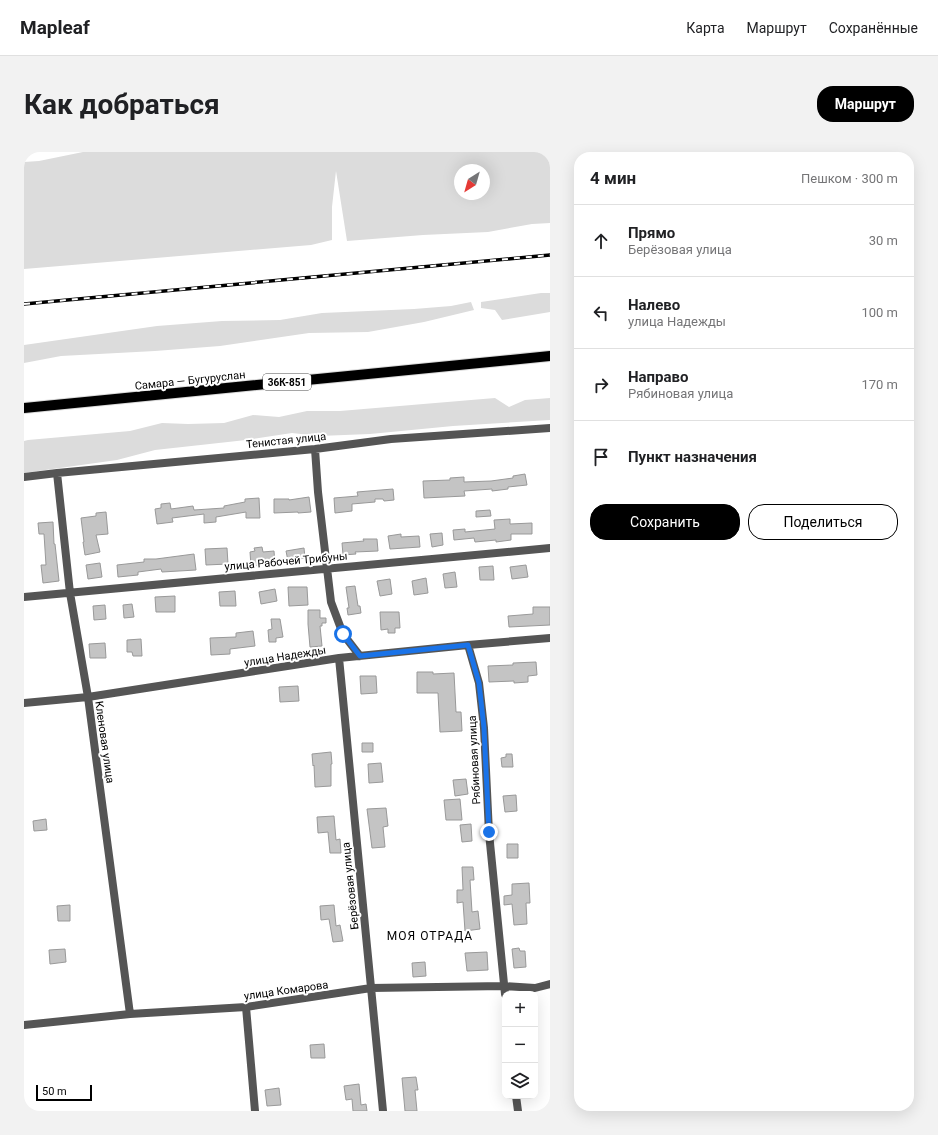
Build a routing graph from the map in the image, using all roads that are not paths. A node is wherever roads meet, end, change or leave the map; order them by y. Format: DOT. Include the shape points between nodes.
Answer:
graph roads {
  1 [pos="550,356"];
  2 [pos="24,408"];
  3 [pos="550,428"];
  4 [pos="315,449"];
  5 [pos="57,473"];
  6 [pos="24,477"];
  7 [pos="550,548"];
  8 [pos="327,569"];
  9 [pos="70,593"];
  10 [pos="24,597"];
  11 [pos="550,638"];
  12 [pos="468,645"];
  13 [pos="360,656"];
  14 [pos="339,658"];
  15 [pos="88,697"];
  16 [pos="24,703"];
  17 [pos="550,984"];
  18 [pos="371,988"];
  19 [pos="505,990"];
  20 [pos="246,1007"];
  21 [pos="130,1014"];
  22 [pos="24,1025"];
  23 [pos="516,1099"];
  24 [pos="255,1111"];
  25 [pos="383,1111"];
  26 [pos="518,1111"];
  1 -- 2 [label="main road, Самара — Бугуруслан / 36К-851"];
  3 -- 4 [label="street, Тенистая улица" via="391,439"];
  4 -- 5 [label="street, Тенистая улица"];
  4 -- 8 [label="street"];
  5 -- 6 [label="street, Тенистая улица"];
  5 -- 9 [label="street, Кленовая улица"];
  7 -- 8 [label="street, улица Рабочей Трибуны"];
  8 -- 9 [label="street, улица Рабочей Трибуны"];
  8 -- 13 [label="street" via="331,602 343,634"];
  9 -- 10 [label="street, улица Рабочей Трибуны"];
  9 -- 15 [label="street, Кленовая улица"];
  11 -- 12 [label="street, улица Надежды"];
  12 -- 13 [label="street, улица Надежды"];
  12 -- 19 [label="street, Рябиновая улица" via="479,683 484,728 489,832"];
  13 -- 14 [label="street, улица Надежды"];
  14 -- 15 [label="street, улица Надежды"];
  14 -- 18 [label="street, Берёзовая улица"];
  15 -- 16 [label="street, улица Надежды"];
  15 -- 21 [label="street, Кленовая улица"];
  17 -- 19 [label="street, улица Комарова"];
  18 -- 19 [label="street, улица Комарова"];
  18 -- 20 [label="street, улица Комарова"];
  18 -- 25 [label="street, Берёзовая улица"];
  20 -- 21 [label="street, улица Комарова"];
  20 -- 24 [label="street"];
  21 -- 22 [label="street, улица Комарова"];
  23 -- 26 [label="street"];
}
